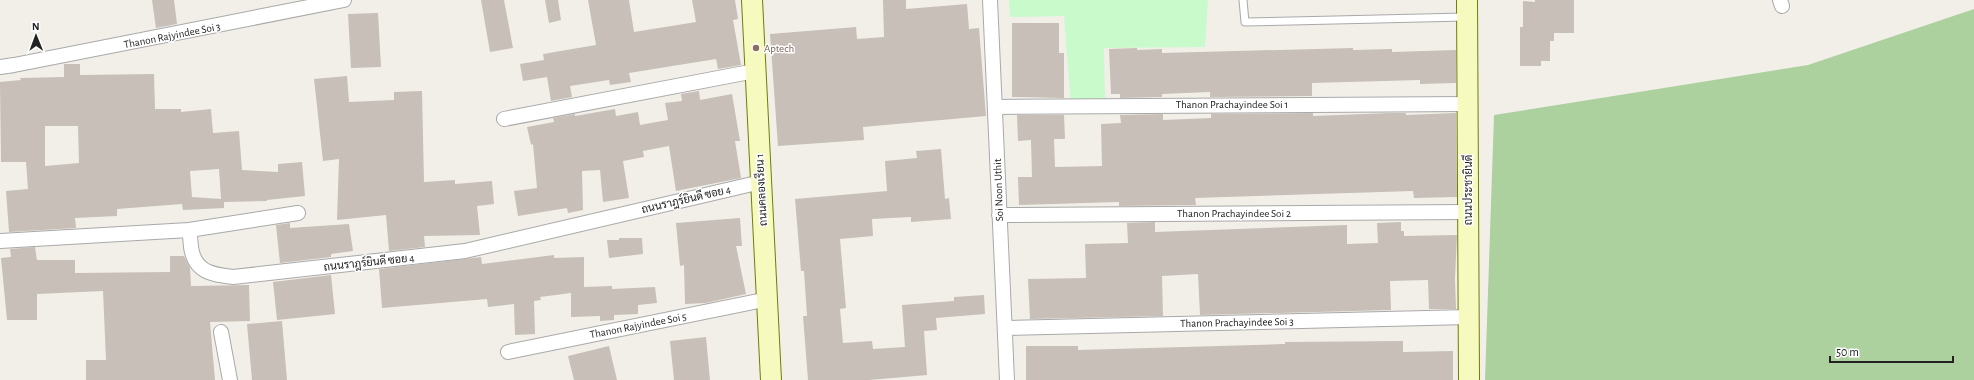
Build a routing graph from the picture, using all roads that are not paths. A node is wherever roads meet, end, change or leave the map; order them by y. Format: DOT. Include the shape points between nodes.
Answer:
graph roads {
  1 [pos="344,0"];
  2 [pos="752,0"];
  3 [pos="990,0"];
  4 [pos="1243,0"];
  5 [pos="1467,8"];
  6 [pos="0,67"];
  7 [pos="755,72"];
  8 [pos="1468,104"];
  9 [pos="995,107"];
  10 [pos="504,119"];
  11 [pos="761,182"];
  12 [pos="1468,212"];
  13 [pos="298,213"];
  14 [pos="999,215"];
  15 [pos="189,230"];
  16 [pos="0,240"];
  17 [pos="768,299"];
  18 [pos="1469,317"];
  19 [pos="1005,328"];
  20 [pos="221,332"];
  21 [pos="508,352"];
  22 [pos="230,380"];
  23 [pos="771,380"];
  24 [pos="1007,380"];
  25 [pos="1469,380"];
  1 -- 6 [label="street, Thanon Rajyindee Soi 3"];
  2 -- 7 [label="street, ถนนคลองเรียน 1"];
  3 -- 9 [label="street, Soi Noon Uthit"];
  4 -- 5 [label="lane" via="1246,22"];
  5 -- 8 [label="street, ถนนประชายินดี"];
  7 -- 10 [label="street"];
  7 -- 11 [label="street, ถนนคลองเรียน 1"];
  8 -- 9 [label="street, Thanon Prachayindee Soi 1"];
  8 -- 12 [label="street, ถนนประชายินดี"];
  9 -- 14 [label="street, Soi Noon Uthit"];
  11 -- 15 [label="street, ถนนราฎร์ยินดี ซอย 4" via="465,251 233,277 215,275 203,270 192,252"];
  11 -- 17 [label="street, ถนนคลองเรียน 1"];
  12 -- 14 [label="street, Thanon Prachayindee Soi 2"];
  12 -- 18 [label="street, ถนนประชายินดี"];
  13 -- 15 [label="street"];
  14 -- 19 [label="street, Soi Noon Uthit"];
  15 -- 16 [label="street"];
  17 -- 21 [label="street, Thanon Rajyindee Soi 5"];
  17 -- 23 [label="street, ถนนคลองเรียน 1"];
  18 -- 19 [label="street, Thanon Prachayindee Soi 3"];
  18 -- 25 [label="street, ถนนประชายินดี"];
  19 -- 24 [label="street, Soi Noon Uthit"];
  20 -- 22 [label="street"];
}
